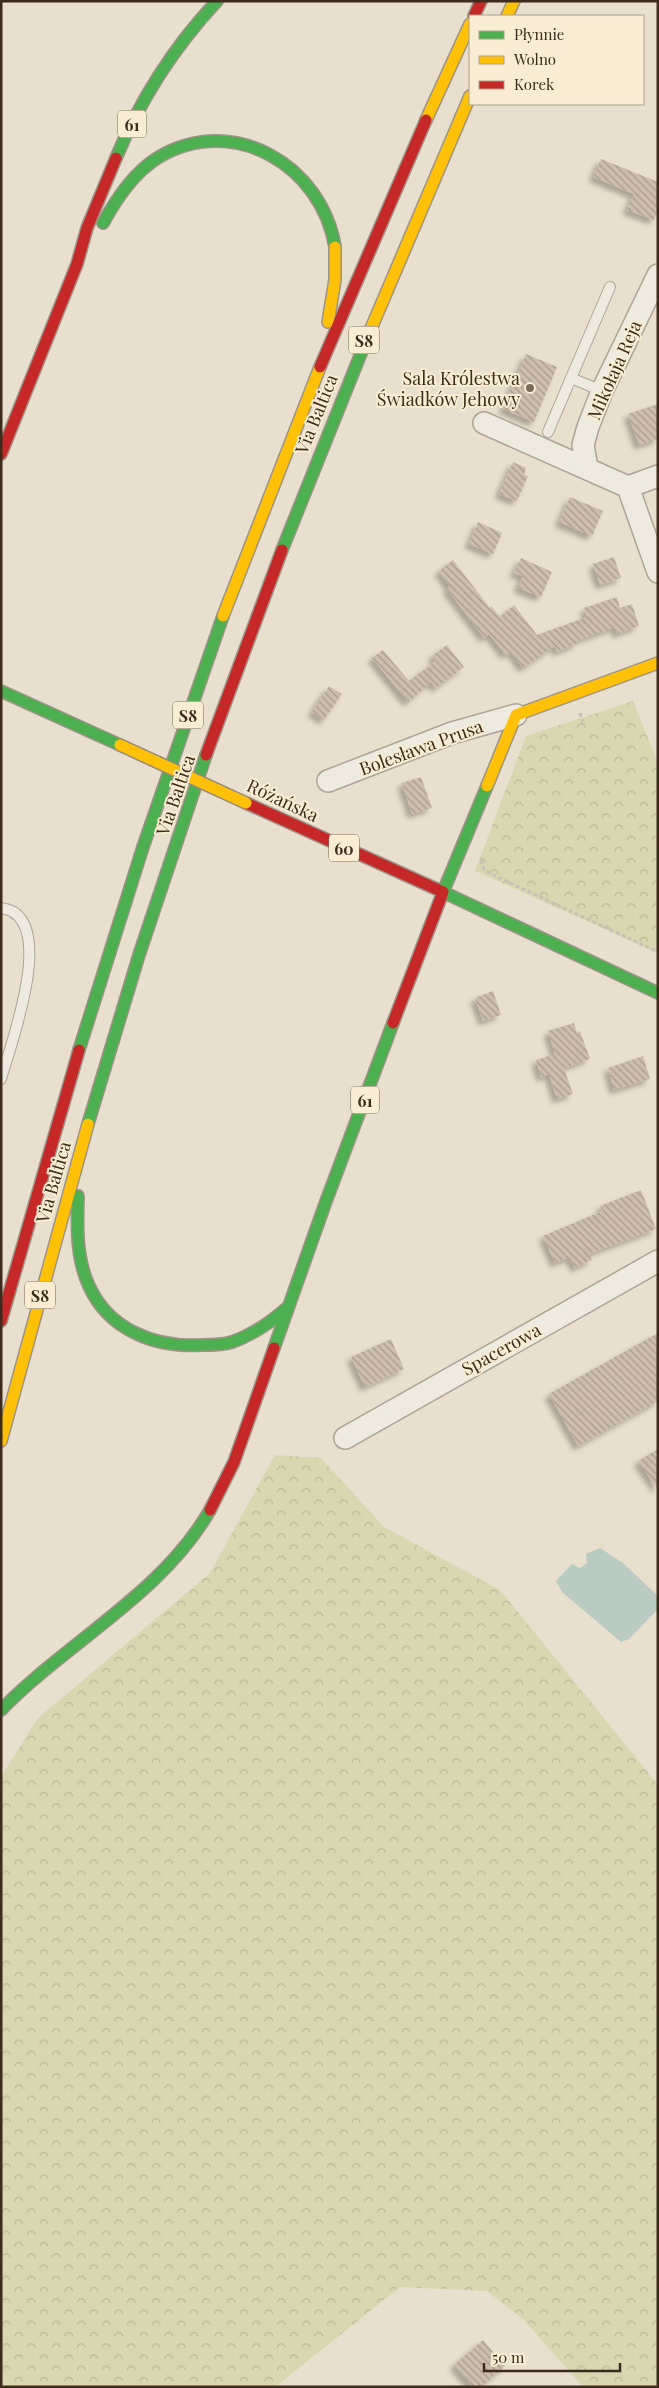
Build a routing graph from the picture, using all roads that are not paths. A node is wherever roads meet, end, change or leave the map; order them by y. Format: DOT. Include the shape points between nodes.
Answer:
graph roads {
  1 [pos="218,1"];
  2 [pos="481,1"];
  3 [pos="514,1"];
  4 [pos="474,15"];
  5 [pos="507,15"];
  6 [pos="469,26"];
  7 [pos="469,98"];
  8 [pos="77,264"];
  9 [pos="658,274"];
  10 [pos="610,287"];
  11 [pos="319,373"];
  12 [pos="571,378"];
  13 [pos="602,391"];
  14 [pos="484,423"];
  15 [pos="548,432"];
  16 [pos="1,454"];
  17 [pos="586,468"];
  18 [pos="658,476"];
  19 [pos="628,487"];
  20 [pos="658,572"];
  21 [pos="658,663"];
  22 [pos="1,691"];
  23 [pos="516,714"];
  24 [pos="328,781"];
  25 [pos="443,892"];
  26 [pos="1,908"];
  27 [pos="658,993"];
  28 [pos="1,1079"];
  29 [pos="81,1149"];
  30 [pos="658,1261"];
  31 [pos="287,1308"];
  32 [pos="1,1321"];
  33 [pos="345,1438"];
  34 [pos="1,1441"];
  35 [pos="1,1710"];
  1 -- 8 [label="main road, 61" via="202,16 147,95 87,228"];
  2 -- 4 [label="main road"];
  3 -- 5 [label="main road"];
  6 -- 11 [label="main road, Via Baltica / S8" via="374,238"];
  7 -- 29 [label="main road, Via Baltica / S8" via="366,337 267,588 142,947"];
  8 -- 11 [label="main road" via="94,240 114,201 142,169 168,152 199,142 233,142 256,147 292,168 311,187 335,239 335,272"];
  8 -- 16 [label="main road, 61"];
  9 -- 13 [label="street, Mikołaja Reja"];
  10 -- 12 [label="lane"];
  11 -- 32 [label="main road, Via Baltica / S8" via="200,680 134,876 58,1120"];
  12 -- 13 [label="lane"];
  12 -- 15 [label="lane"];
  13 -- 17 [label="street, Mikołaja Reja" via="584,438"];
  14 -- 17 [label="street"];
  17 -- 19 [label="street"];
  18 -- 19 [label="street"];
  19 -- 20 [label="street"];
  21 -- 23 [label="main road, Bolesława Prusa"];
  22 -- 25 [label="main road, Różańska / 60, bridge"];
  23 -- 24 [label="street, Bolesława Prusa" via="452,733"];
  23 -- 25 [label="main road, Bolesława Prusa"];
  25 -- 27 [label="main road, Różańska"];
  25 -- 31 [label="main road, 61"];
  26 -- 28 [label="lane" via="22,920 28,935 30,963 26,991"];
  29 -- 31 [label="main road, 61" via="76,1230 79,1252 89,1287 119,1324 153,1343 173,1347 200,1346 230,1343 268,1324"];
  29 -- 34 [label="main road, Via Baltica / S8"];
  30 -- 33 [label="street, Spacerowa"];
  31 -- 35 [label="main road" via="239,1448 218,1496 190,1538 137,1595 41,1670"];
}
